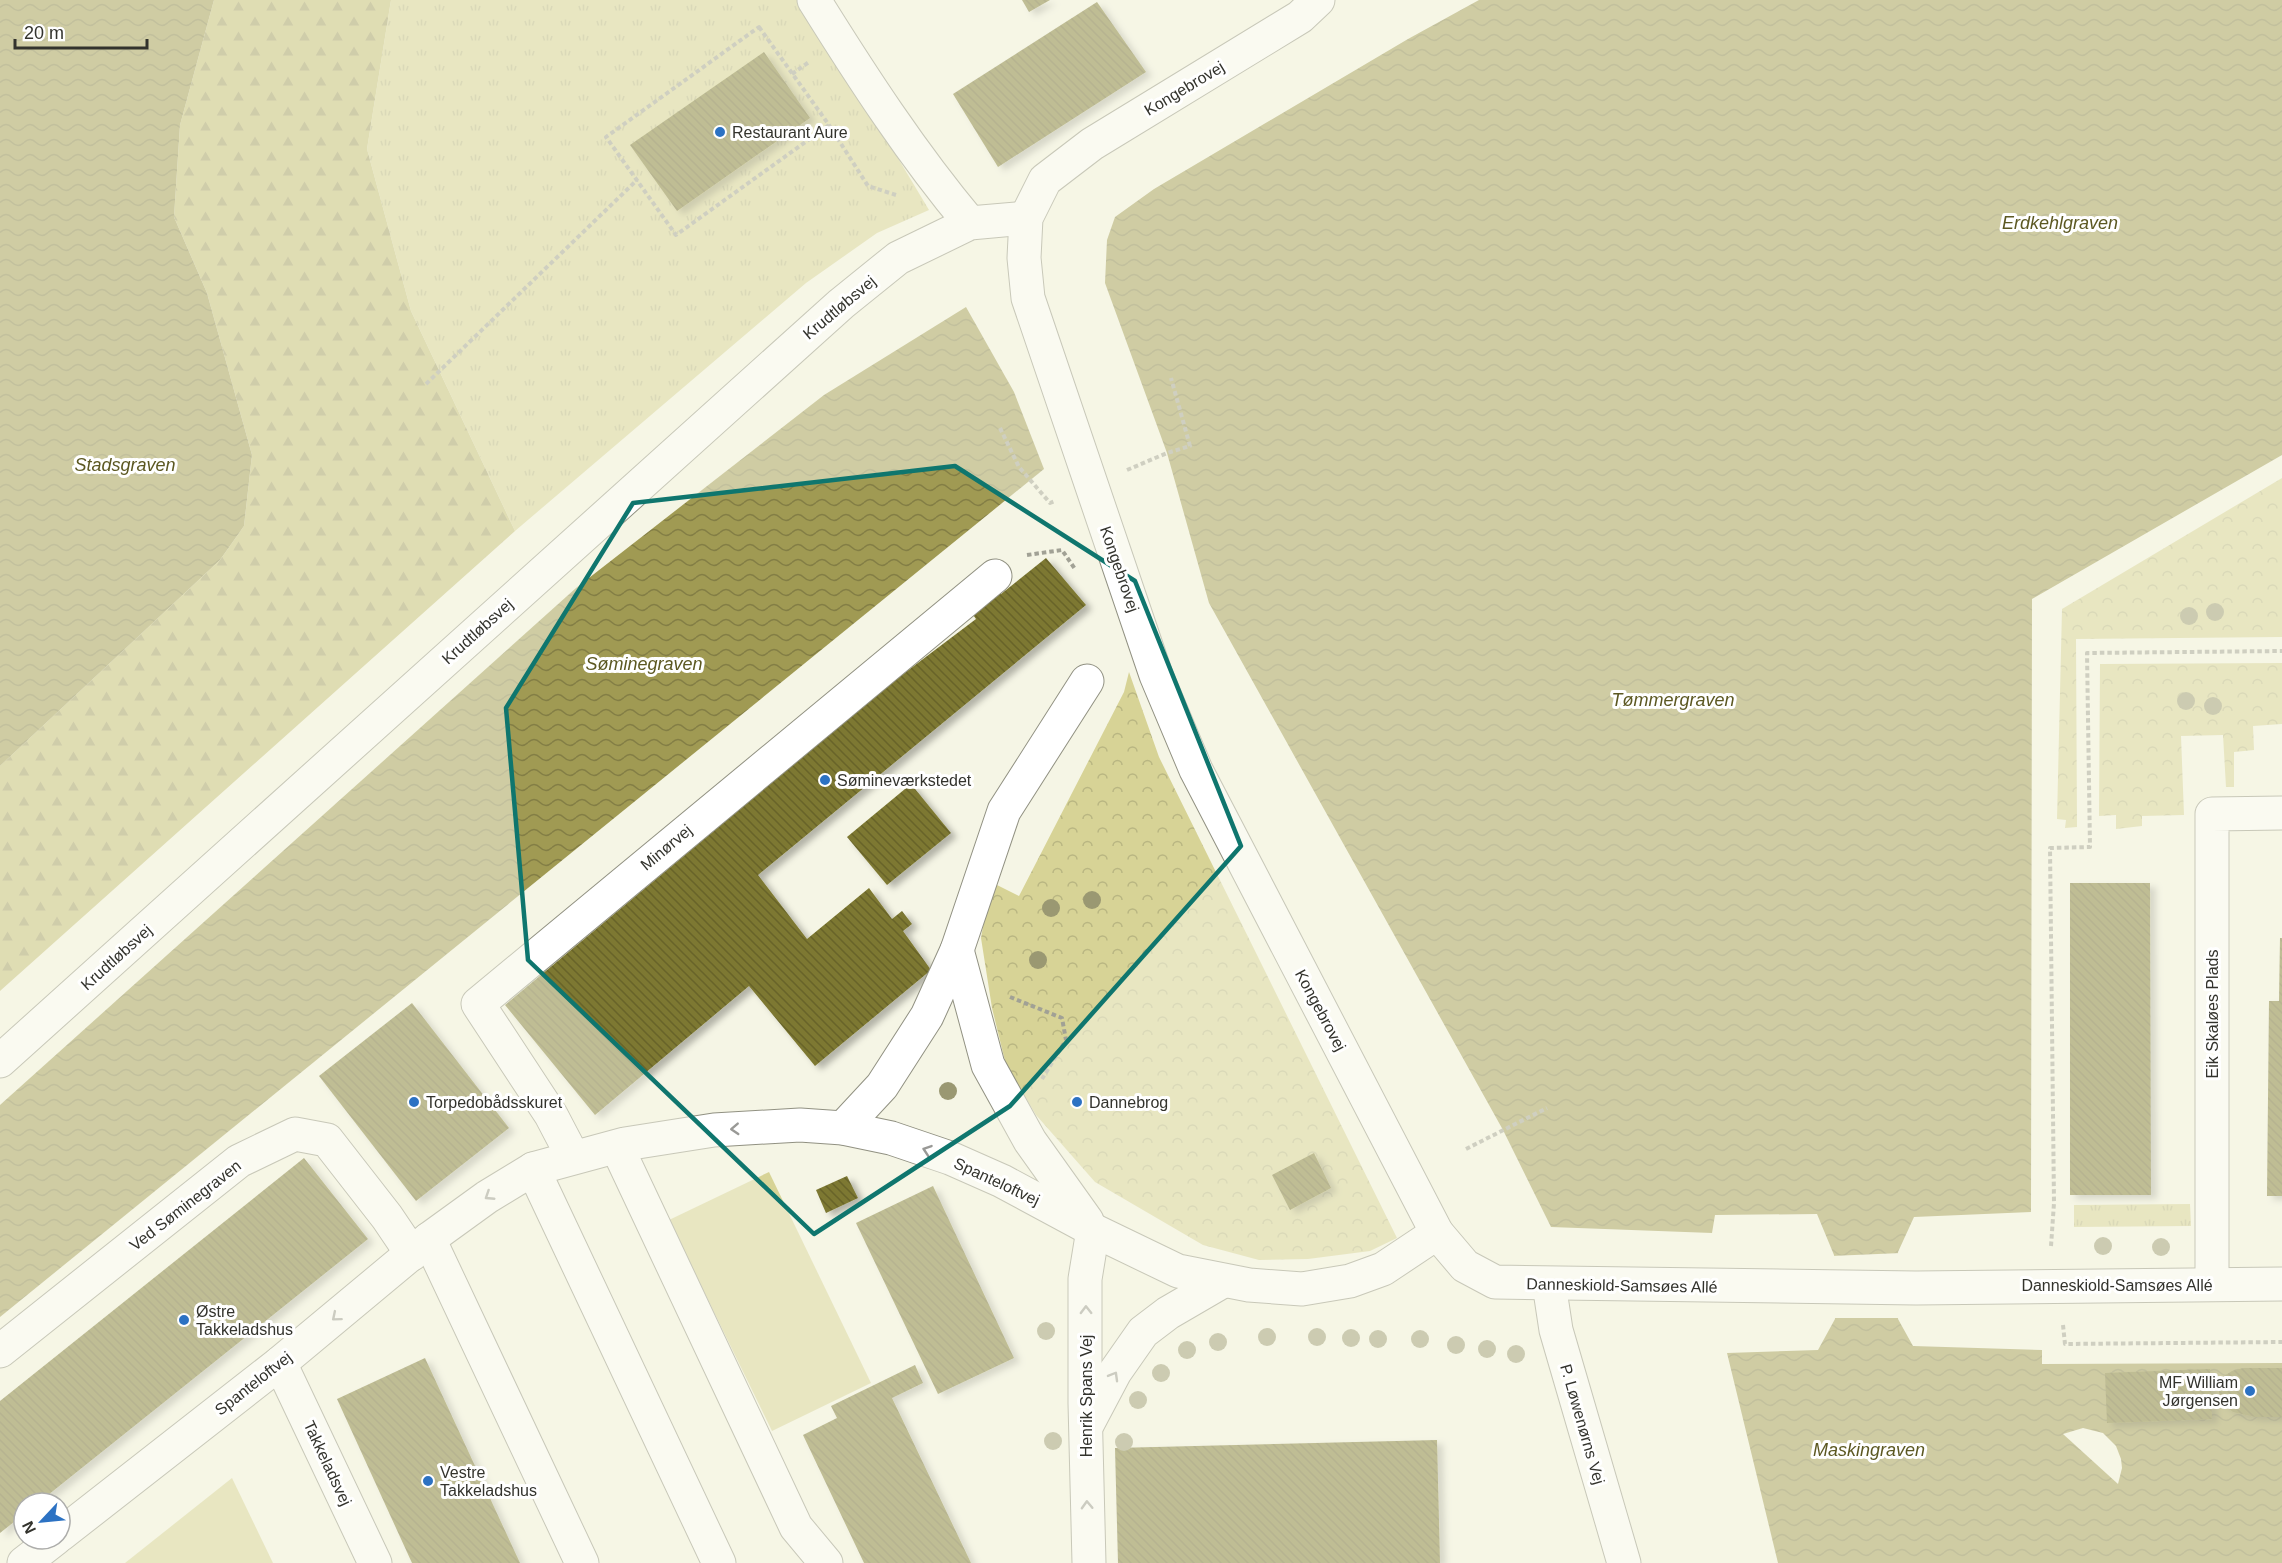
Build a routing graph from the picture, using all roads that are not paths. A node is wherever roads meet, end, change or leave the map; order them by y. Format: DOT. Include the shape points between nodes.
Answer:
graph roads {
  1 [pos="814,0"];
  2 [pos="1318,0"];
  3 [pos="1026,218"];
  4 [pos="970,223"];
  5 [pos="995,576"];
  6 [pos="1087,681"];
  7 [pos="2282,813"];
  8 [pos="961,964"];
  9 [pos="0,1061"];
  10 [pos="843,1128"];
  11 [pos="617,1147"];
  12 [pos="573,1157"];
  13 [pos="534,1168"];
  14 [pos="1093,1230"];
  15 [pos="1437,1233"];
  16 [pos="420,1247"];
  17 [pos="1223,1281"];
  18 [pos="1549,1284"];
  19 [pos="2212,1284"];
  20 [pos="2282,1284"];
  21 [pos="0,1351"];
  22 [pos="280,1363"];
  23 [pos="1085,1428"];
  24 [pos="72,1526"];
  25 [pos="40,1551"];
  26 [pos="24,1563"];
  27 [pos="375,1563"];
  28 [pos="582,1563"];
  29 [pos="719,1563"];
  30 [pos="826,1563"];
  31 [pos="1089,1563"];
  32 [pos="1624,1563"];
  1 -- 4 [label="street" via="935,180"];
  2 -- 3 [label="street, Kongebrovej" via="1300,17 1082,151 1045,180"];
  3 -- 4 [label="street, Krudtløbsvej"];
  3 -- 15 [label="street, Kongebrovej" via="1028,298 1156,675 1196,770"];
  4 -- 9 [label="street, Krudtløbsvej" via="898,258 841,304"];
  5 -- 12 [label="street, Minørvej" via="477,1004 551,1115"];
  6 -- 8 [label="street" via="1004,811"];
  7 -- 19 [label="street, Eik Skaløes Plads" via="2212,814"];
  8 -- 10 [label="street" via="882,1086"];
  8 -- 14 [label="street" via="988,1065 1049,1169"];
  10 -- 11 [label="street, Spanteloftvej, one-way" via="800,1125 714,1130"];
  14 -- 10 [label="street, Spanteloftvej, one-way" via="950,1158 891,1138"];
  11 -- 12 [label="street, Spanteloftvej"];
  11 -- 30 [label="street" via="796,1527"];
  12 -- 13 [label="street, Spanteloftvej"];
  13 -- 16 [label="street, Spanteloftvej, one-way"];
  13 -- 29 [label="street"];
  14 -- 17 [label="street, Spanteloftvej" via="1178,1271"];
  23 -- 14 [label="street, Henrik Spans Vej, one-way" via="1085,1279"];
  15 -- 17 [label="street, Spanteloftvej" via="1383,1269 1350,1281 1302,1289"];
  15 -- 18 [label="street, Danneskiold-Samsøes Allé" via="1465,1266 1495,1282"];
  16 -- 21 [label="street, Ved Søminegraven" via="387,1217 327,1140 295,1134 239,1161"];
  16 -- 22 [label="street, Spanteloftvej, one-way"];
  16 -- 28 [label="street, Ved Søminegraven"];
  23 -- 17 [label="street, one-way" via="1115,1372 1143,1332 1168,1312"];
  18 -- 19 [label="street, Danneskiold-Samsøes Allé" via="1916,1288"];
  18 -- 32 [label="street, P. Løwenørns Vej" via="1556,1330"];
  19 -- 20 [label="street, Danneskiold-Samsøes Allé"];
  22 -- 24 [label="street, Spanteloftvej"];
  22 -- 27 [label="street, Takkeladsvej"];
  31 -- 23 [label="street, Henrik Spans Vej, one-way"];
  25 -- 26 [label="street"];
}
